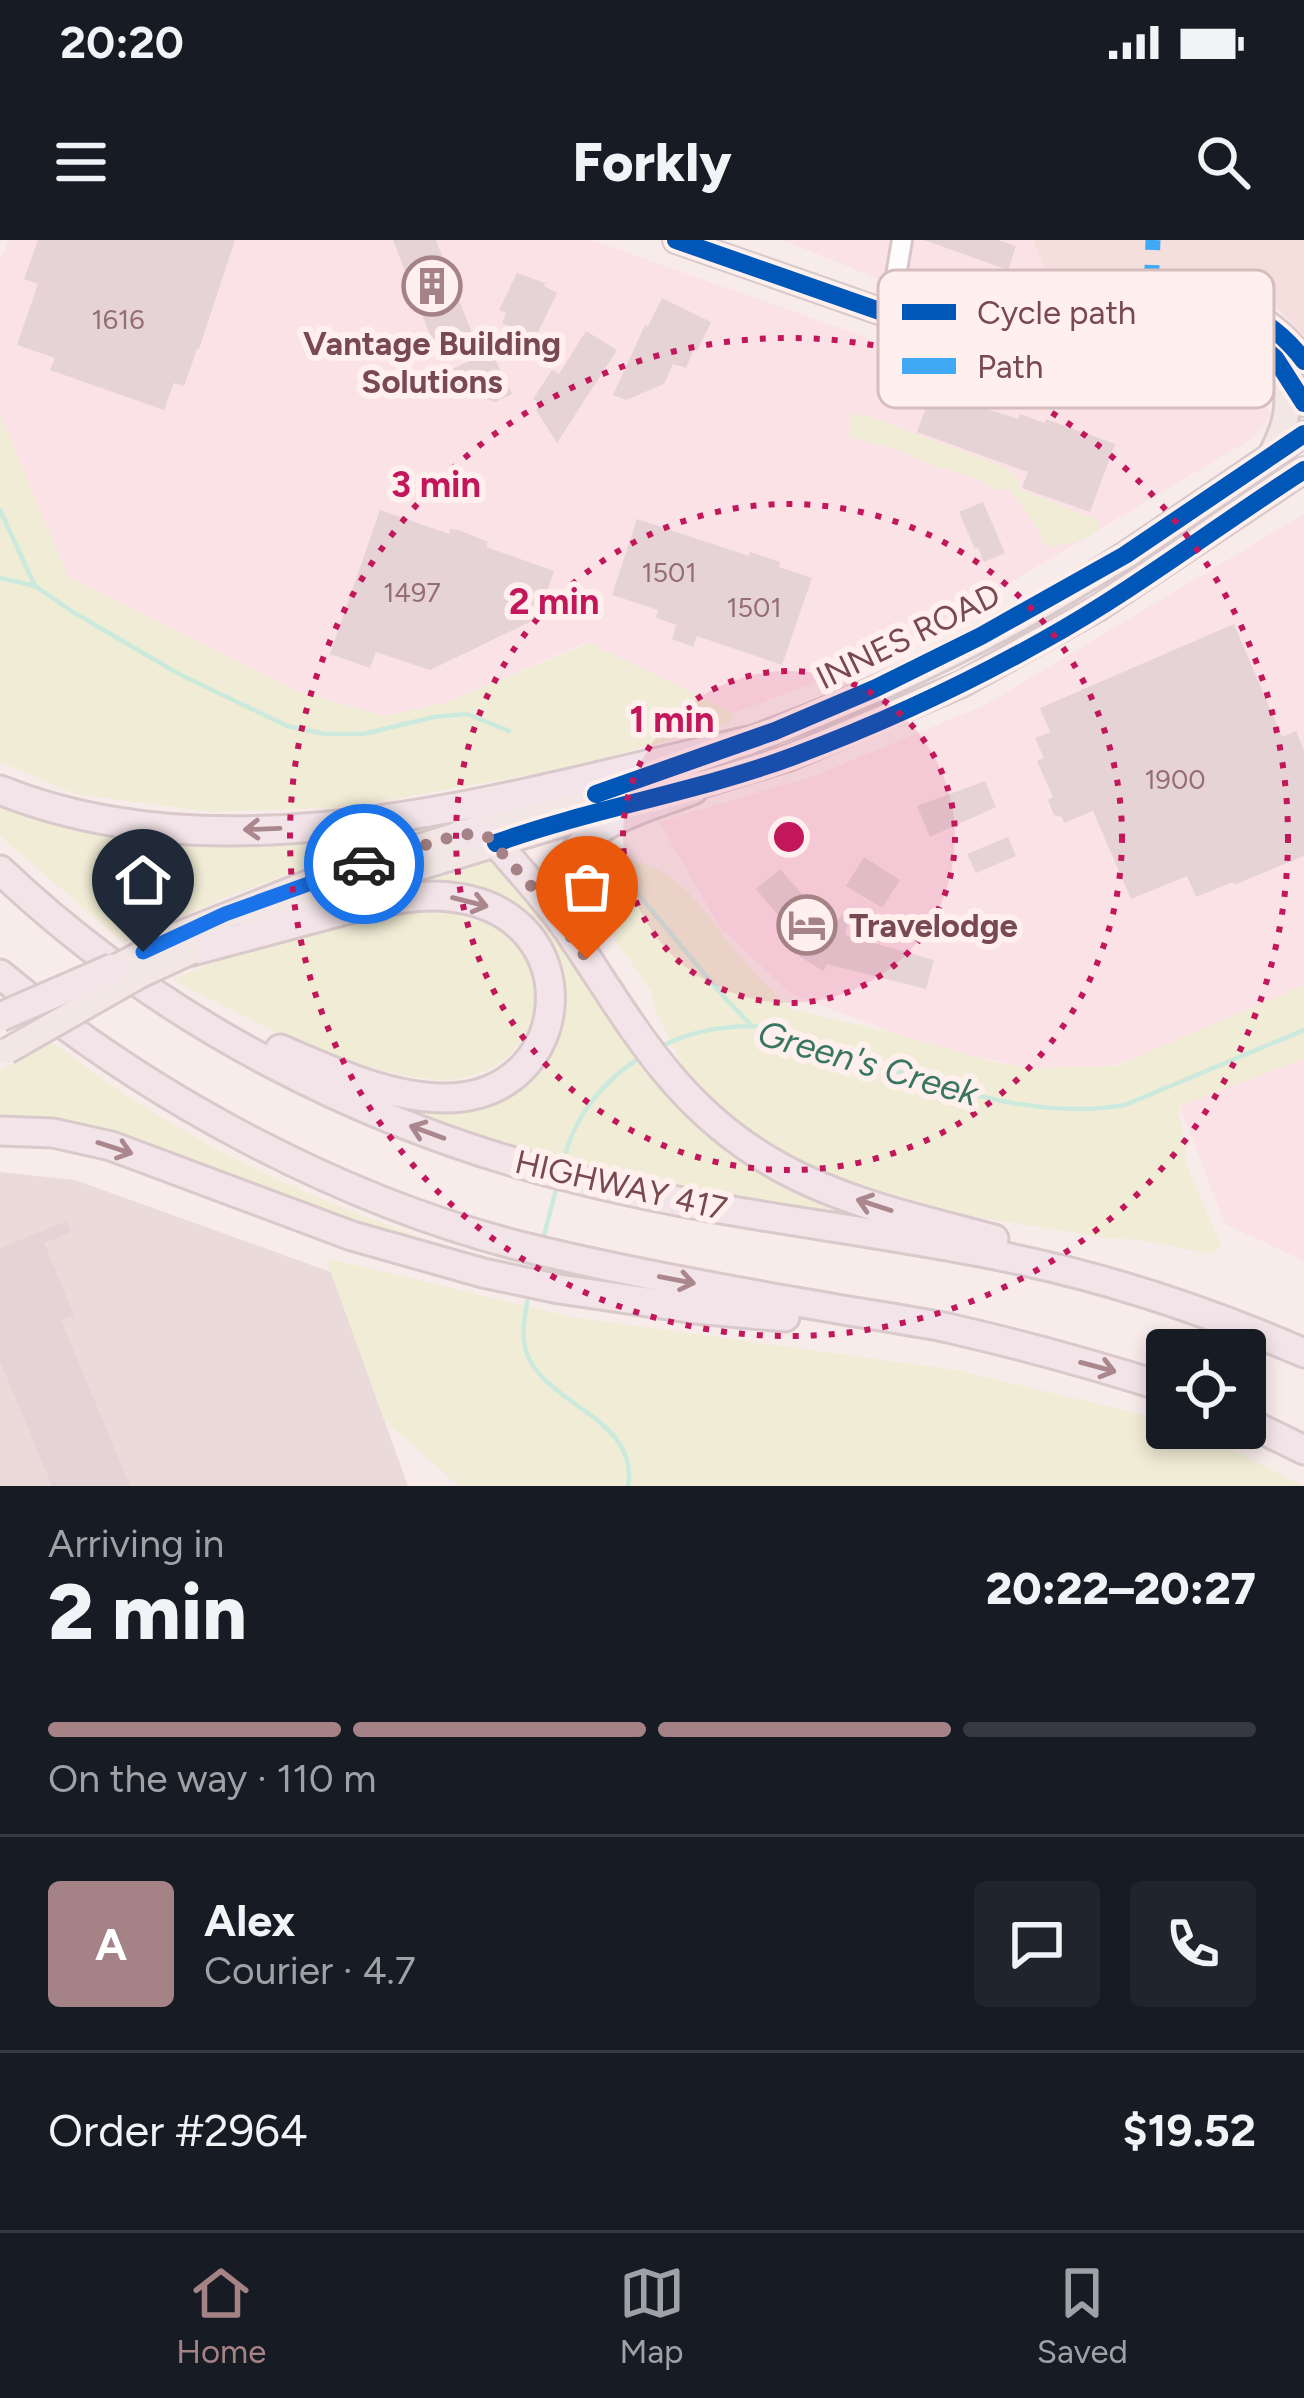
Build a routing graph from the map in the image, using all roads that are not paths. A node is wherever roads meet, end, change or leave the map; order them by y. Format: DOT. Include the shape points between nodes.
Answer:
graph roads {
  1 [pos="676,240"];
  2 [pos="902,240"];
  3 [pos="897,270"];
  4 [pos="878,310"];
  5 [pos="1274,330"];
  6 [pos="1298,366"];
  7 [pos="1304,404"];
  8 [pos="1304,434"];
  9 [pos="1270,457"];
  10 [pos="1304,470"];
  11 [pos="1304,488"];
  12 [pos="1274,489"];
  13 [pos="948,652"];
  14 [pos="962,684"];
  15 [pos="748,741"];
  16 [pos="0,790"];
  17 [pos="693,790"];
  18 [pos="461,834"];
  19 [pos="496,843"];
  20 [pos="6,876"];
  21 [pos="183,944"];
  22 [pos="113,968"];
  23 [pos="0,974"];
  24 [pos="606,988"];
  25 [pos="0,992"];
  26 [pos="0,1017"];
  27 [pos="2,1046"];
  28 [pos="0,1131"];
  29 [pos="310,1168"];
  30 [pos="1224,1319"];
  31 [pos="1028,1348"];
  32 [pos="1304,1353"];
  33 [pos="1146,1382"];
  34 [pos="1266,1431"];
  35 [pos="1304,1450"];
  1 -- 4 [label="main road"];
  2 -- 3 [label="street"];
  5 -- 6 [label="main road" via="1292,344"];
  6 -- 7 [label="main road"];
  6 -- 9 [label="main road" via="1286,426"];
  8 -- 9 [label="main road, INNES ROAD"];
  9 -- 13 [label="main road, INNES ROAD" via="1125,555"];
  10 -- 12 [label="main road, INNES ROAD"];
  11 -- 12 [label="main road"];
  12 -- 14 [label="main road, INNES ROAD" via="1097,608"];
  13 -- 14 [label="main road"];
  13 -- 15 [label="main road, INNES ROAD"];
  14 -- 17 [label="main road, INNES ROAD" via="816,748"];
  15 -- 16 [label="highway, one-way" via="447,809 310,827 120,823"];
  15 -- 18 [label="main road, INNES ROAD"];
  17 -- 19 [label="main road, INNES ROAD"];
  17 -- 24 [label="highway" via="595,832 570,859 567,894"];
  18 -- 19 [label="highway"];
  18 -- 21 [label="main road, INNES ROAD" via="293,887"];
  19 -- 21 [label="main road, INNES ROAD"];
  19 -- 24 [label="highway"];
  21 -- 20 [label="highway, one-way" via="380,903 461,898 495,909 529,934 548,972 550,1013 534,1054 490,1089 445,1098 400,1092 332,1071 220,1019"];
  30 -- 20 [label="highway, HIGHWAY 417, one-way" via="1014,1259 590,1183 405,1125 198,1020"];
  21 -- 22 [label="main road, INNES ROAD, bridge"];
  21 -- 27 [label="main road, INNES ROAD, bridge" via="142,974"];
  22 -- 26 [label="highway, bridge"];
  22 -- 27 [label="main road, INNES ROAD, bridge"];
  23 -- 29 [label="highway" via="176,1098"];
  30 -- 24 [label="highway, one-way" via="1136,1279 925,1220 778,1166 690,1100"];
  25 -- 29 [label="highway" via="157,1099"];
  28 -- 31 [label="highway, one-way" via="95,1141 378,1245 509,1280"];
  29 -- 31 [label="highway, one-way" via="514,1244"];
  30 -- 32 [label="highway, HIGHWAY 417"];
  31 -- 33 [label="highway, one-way"];
  34 -- 35 [label="highway"];
}
